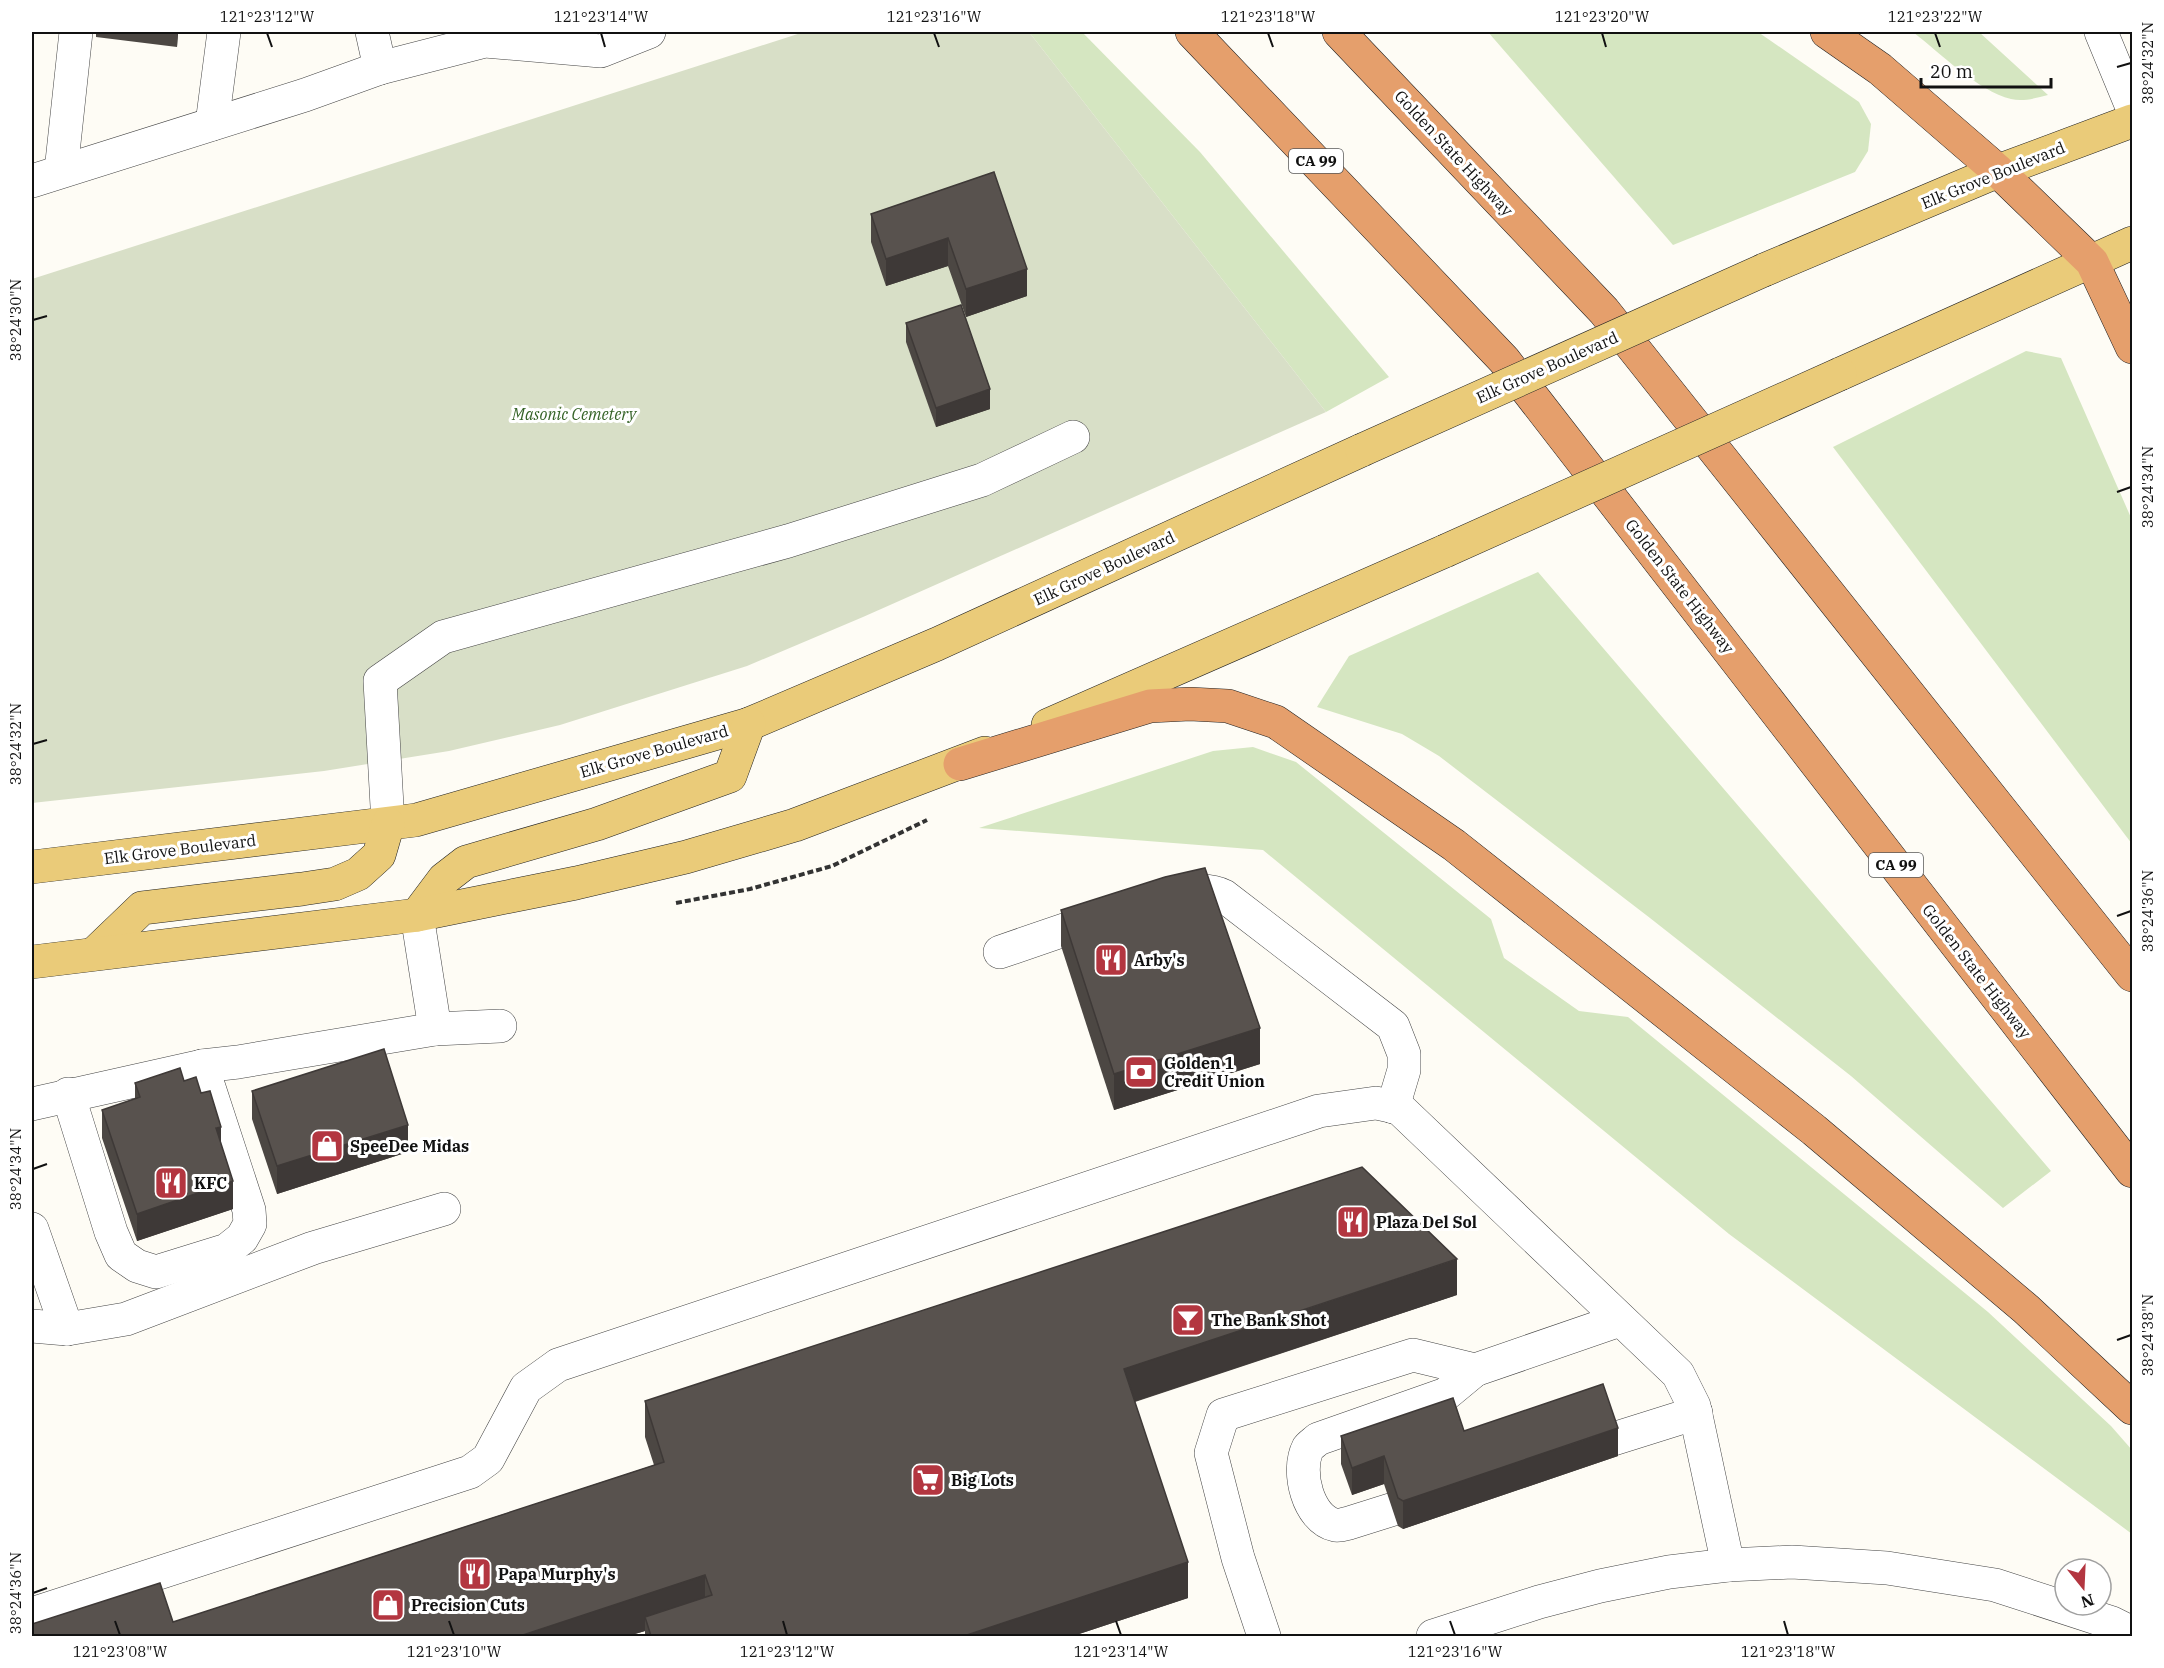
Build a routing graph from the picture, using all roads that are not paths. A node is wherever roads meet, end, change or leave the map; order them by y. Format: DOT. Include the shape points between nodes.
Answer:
graph roads {
  1 [pos="75,32"];
  2 [pos="224,32"];
  3 [pos="372,32"];
  4 [pos="650,32"];
  5 [pos="1179,32"];
  6 [pos="1191,32"];
  7 [pos="1340,32"];
  8 [pos="1827,32"];
  9 [pos="2101,32"];
  10 [pos="380,68"];
  11 [pos="1241,82"];
  12 [pos="2133,107"];
  13 [pos="2133,121"];
  14 [pos="212,124"];
  15 [pos="1998,171"];
  16 [pos="46,176"];
  17 [pos="2133,243"];
  18 [pos="2092,262"];
  19 [pos="2133,347"];
  20 [pos="1073,436"];
  21 [pos="748,724"];
  22 [pos="960,764"];
  23 [pos="388,824"];
  24 [pos="32,867"];
  25 [pos="417,915"];
  26 [pos="1000,952"];
  27 [pos="94,954"];
  28 [pos="32,962"];
  29 [pos="2133,975"];
  30 [pos="500,1026"];
  31 [pos="435,1029"];
  32 [pos="202,1066"];
  33 [pos="68,1094"];
  34 [pos="32,1104"];
  35 [pos="1393,1107"];
  36 [pos="2133,1171"];
  37 [pos="444,1209"];
  38 [pos="32,1229"];
  39 [pos="1620,1320"];
  40 [pos="32,1326"];
  41 [pos="67,1329"];
  42 [pos="1475,1370"];
  43 [pos="2133,1408"];
  44 [pos="1696,1413"];
  45 [pos="1550,1459"];
  46 [pos="1461,1487"];
  47 [pos="1728,1565"];
  48 [pos="32,1614"];
  49 [pos="2133,1633"];
  50 [pos="1264,1636"];
  51 [pos="1433,1636"];
  1 -- 16 [label="street"];
  2 -- 14 [label="street"];
  3 -- 10 [label="street"];
  4 -- 10 [label="street" via="601,51 485,41"];
  5 -- 11 [label="highway"];
  6 -- 11 [label="highway, Golden State Highway / CA 99"];
  7 -- 29 [label="highway, Golden State Highway" via="1604,311"];
  8 -- 15 [label="highway" via="1880,69"];
  9 -- 12 [label="street"];
  10 -- 14 [label="street"];
  11 -- 36 [label="highway, Golden State Highway / CA 99" via="1504,360"];
  13 -- 15 [label="main road, Elk Grove Boulevard"];
  14 -- 16 [label="street"];
  15 -- 18 [label="highway"];
  15 -- 21 [label="main road, Elk Grove Boulevard, bridge" via="1764,270 937,644"];
  17 -- 18 [label="main road"];
  18 -- 19 [label="highway"];
  18 -- 22 [label="main road, bridge"];
  20 -- 23 [label="street" via="982,480 788,541 443,637 380,681"];
  21 -- 23 [label="main road, Elk Grove Boulevard" via="416,820"];
  21 -- 25 [label="main road" via="730,776 597,824 466,862 444,879"];
  22 -- 25 [label="main road" via="795,825 686,857"];
  22 -- 43 [label="highway" via="1150,706 1228,706 1276,722 1454,845 1814,1130 2026,1309"];
  23 -- 24 [label="main road, Elk Grove Boulevard"];
  23 -- 27 [label="main road" via="379,855 358,874 335,884 142,908"];
  25 -- 27 [label="main road"];
  25 -- 31 [label="street"];
  26 -- 35 [label="street" via="1136,906 1213,890 1394,1026 1404,1054 1404,1070"];
  27 -- 28 [label="main road"];
  30 -- 31 [label="street"];
  31 -- 32 [label="street"];
  32 -- 33 [label="street"];
  32 -- 33 [label="street" via="249,1210 250,1224 242,1239 227,1250 156,1272 121,1255"];
  33 -- 34 [label="street"];
  35 -- 39 [label="street" via="1399,1108"];
  35 -- 48 [label="street" via="1376,1103 1319,1111 558,1365 526,1388 488,1459 470,1472"];
  37 -- 41 [label="street" via="313,1248 126,1319"];
  38 -- 41 [label="street"];
  39 -- 42 [label="street"];
  39 -- 44 [label="street" via="1678,1374"];
  40 -- 41 [label="street"];
  42 -- 46 [label="street" via="1446,1394 1318,1439 1308,1447 1304,1462 1304,1481 1312,1508 1336,1525"];
  42 -- 50 [label="street" via="1413,1355 1223,1415 1211,1453 1238,1558"];
  44 -- 45 [label="street"];
  44 -- 47 [label="street"];
  47 -- 49 [label="street" via="1792,1562 1887,1568 1995,1585"];
  47 -- 51 [label="street" via="1600,1586"];
}
